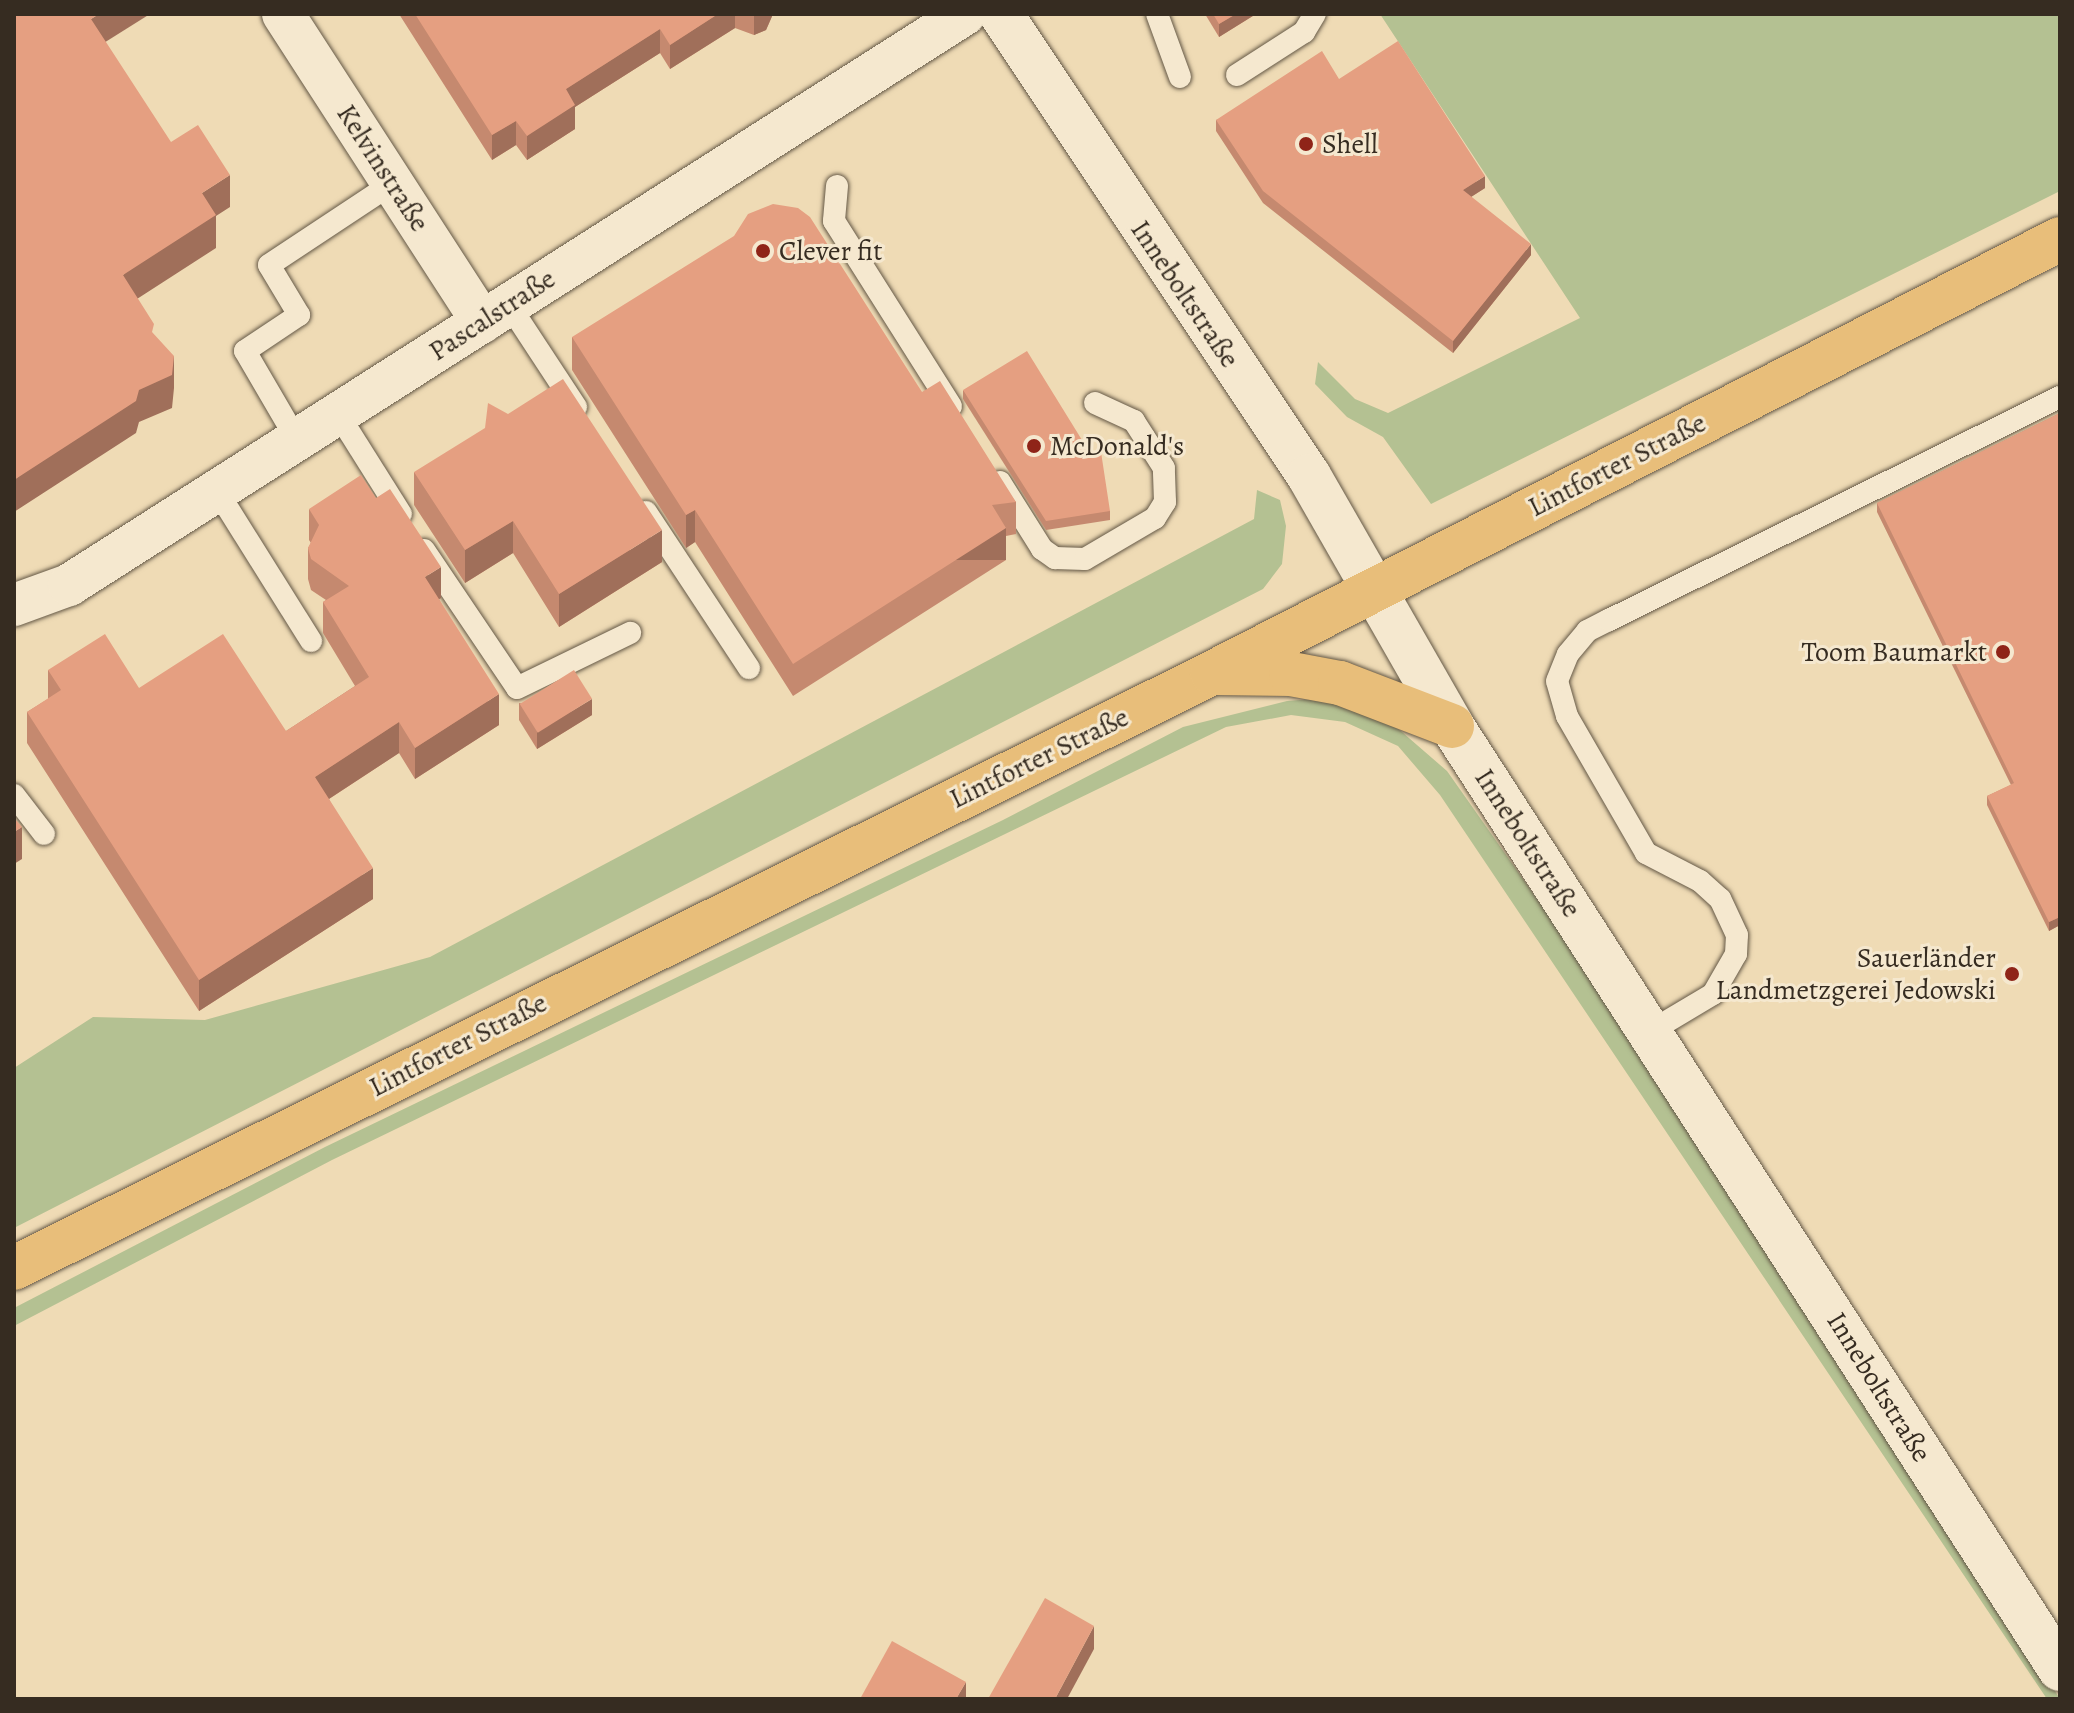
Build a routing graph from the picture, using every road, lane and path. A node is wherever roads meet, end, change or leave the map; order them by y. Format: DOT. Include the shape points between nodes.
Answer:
graph roads {
  1 [pos="283,14"];
  2 [pos="965,14"];
  3 [pos="1001,14"];
  4 [pos="1315,14"];
  5 [pos="1156,15"];
  6 [pos="1237,75"];
  7 [pos="1180,77"];
  8 [pos="393,183"];
  9 [pos="837,186"];
  10 [pos="2060,239"];
  11 [pos="495,313"];
  12 [pos="2060,397"];
  13 [pos="1095,403"];
  14 [pos="338,414"];
  15 [pos="586,422"];
  16 [pos="967,431"];
  17 [pos="297,440"];
  18 [pos="984,457"];
  19 [pos="629,486"];
  20 [pos="217,491"];
  21 [pos="1375,589"];
  22 [pos="14,605"];
  23 [pos="630,633"];
  24 [pos="311,641"];
  25 [pos="749,668"];
  26 [pos="1212,673"];
  27 [pos="1452,726"];
  28 [pos="14,795"];
  29 [pos="44,834"];
  30 [pos="1651,1031"];
  31 [pos="14,1268"];
  32 [pos="2060,1669"];
  1 -- 8 [label="street, Kelvinstraße"];
  2 -- 11 [label="street, Pascalstraße"];
  3 -- 21 [label="street, Inneboltstraße" via="1309,476"];
  4 -- 6 [label="lane" via="1304,32"];
  5 -- 7 [label="lane"];
  8 -- 11 [label="street, Kelvinstraße"];
  8 -- 17 [label="lane" via="269,265 299,315 245,351"];
  9 -- 16 [label="lane" via="834,221"];
  10 -- 21 [label="main road, Lintforter Straße"];
  11 -- 14 [label="street, Pascalstraße"];
  11 -- 15 [label="lane"];
  12 -- 30 [label="lane" via="1587,631 1568,654 1557,681 1567,716 1646,853 1700,881 1720,899 1737,935 1736,954 1713,994"];
  13 -- 18 [label="lane" via="1134,421 1164,468 1167,485 1155,518 1085,559 1055,558 1042,549"];
  14 -- 17 [label="street, Pascalstraße"];
  14 -- 23 [label="lane" via="517,688"];
  17 -- 20 [label="street, Pascalstraße"];
  19 -- 25 [label="lane"];
  20 -- 22 [label="street, Pascalstraße" via="69,585"];
  20 -- 24 [label="lane"];
  21 -- 26 [label="main road, Lintforter Straße"];
  21 -- 27 [label="street, Inneboltstraße"];
  26 -- 27 [label="main road" via="1291,674 1340,683"];
  26 -- 31 [label="main road, Lintforter Straße"];
  27 -- 30 [label="street, Inneboltstraße"];
  28 -- 29 [label="lane"];
  30 -- 32 [label="street, Inneboltstraße"];
}
